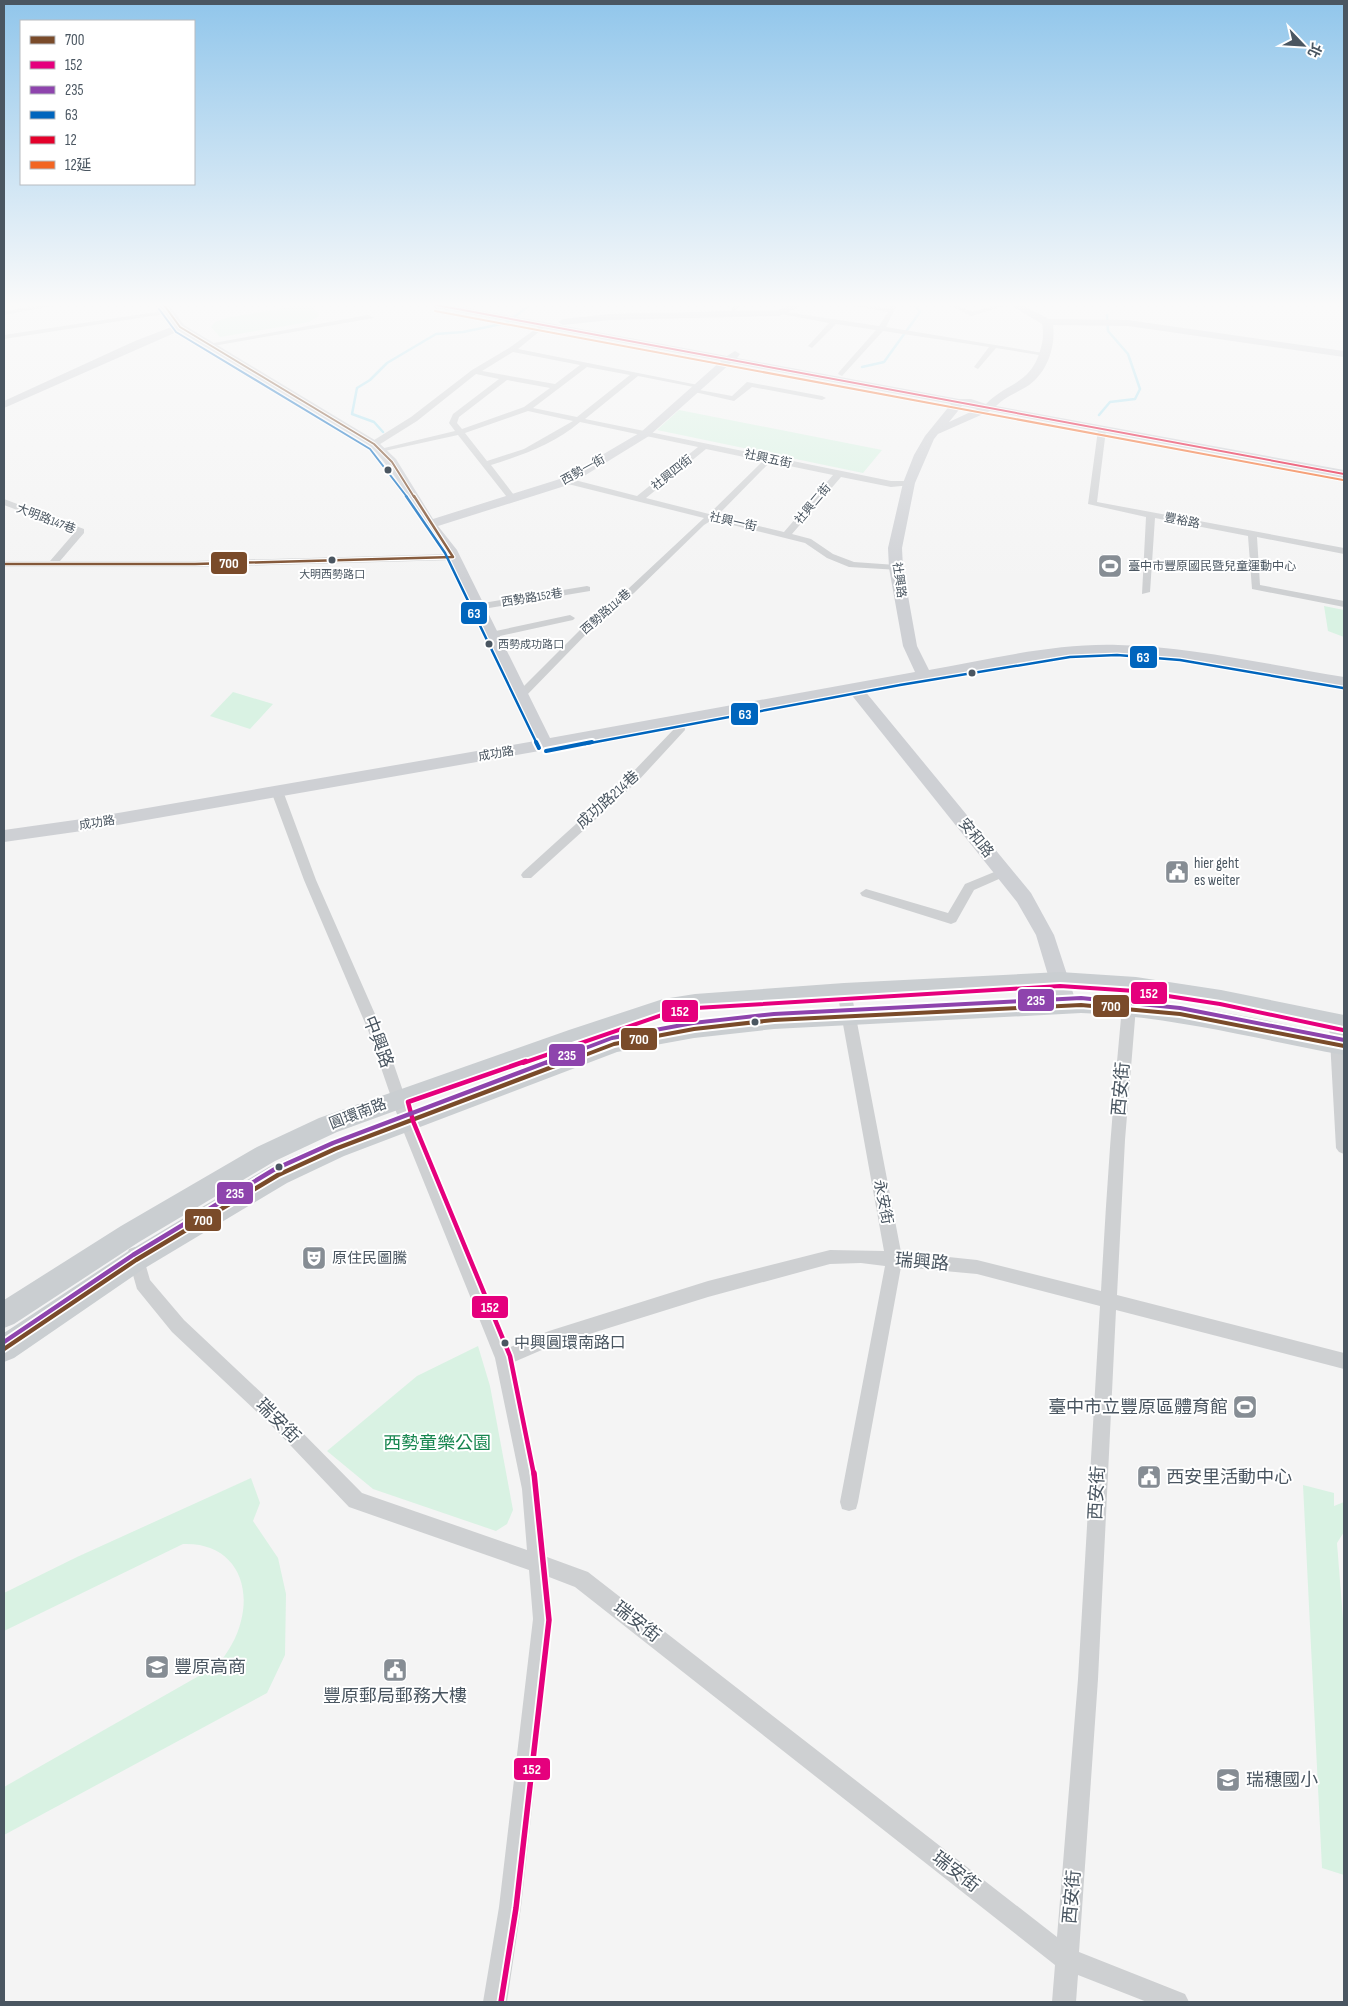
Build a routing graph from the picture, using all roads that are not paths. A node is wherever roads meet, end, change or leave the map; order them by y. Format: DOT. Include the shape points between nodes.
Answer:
graph roads {
  1 [pos="18,399"];
  2 [pos="296,399"];
  3 [pos="441,399"];
  4 [pos="478,399"];
  5 [pos="541,399"];
  6 [pos="606,399"];
  7 [pos="685,399"];
  8 [pos="943,399"];
  9 [pos="964,399"];
  10 [pos="1001,399"];
  11 [pos="960,402"];
  12 [pos="991,404"];
  13 [pos="4,405"];
  14 [pos="527,409"];
  15 [pos="1038,412"];
  16 [pos="580,420"];
  17 [pos="1102,430"];
  18 [pos="460,432"];
  19 [pos="933,433"];
  20 [pos="645,434"];
  21 [pos="1216,438"];
  22 [pos="704,446"];
  23 [pos="377,447"];
  24 [pos="768,460"];
  25 [pos="486,464"];
  26 [pos="1344,464"];
  27 [pos="1344,470"];
  28 [pos="839,474"];
  29 [pos="1344,474"];
  30 [pos="567,481"];
  31 [pos="909,483"];
  32 [pos="514,499"];
  33 [pos="639,499"];
  34 [pos="4,502"];
  35 [pos="1151,515"];
  36 [pos="711,517"];
  37 [pos="430,524"];
  38 [pos="1252,534"];
  39 [pos="787,535"];
  40 [pos="1344,551"];
  41 [pos="453,557"];
  42 [pos="54,562"];
  43 [pos="4,564"];
  44 [pos="896,568"];
  45 [pos="587,589"];
  46 [pos="1145,592"];
  47 [pos="1344,604"];
  48 [pos="477,607"];
  49 [pos="570,618"];
  50 [pos="491,635"];
  51 [pos="924,675"];
  52 [pos="1344,682"];
  53 [pos="854,688"];
  54 [pos="521,696"];
  55 [pos="679,720"];
  56 [pos="544,745"];
  57 [pos="277,791"];
  58 [pos="4,836"];
  59 [pos="1004,872"];
  60 [pos="526,875"];
  61 [pos="866,893"];
  62 [pos="1060,980"];
  63 [pos="1126,984"];
  64 [pos="844,991"];
  65 [pos="1067,1005"];
  66 [pos="1129,1007"];
  67 [pos="848,1015"];
  68 [pos="1340,1034"];
  69 [pos="400,1098"];
  70 [pos="407,1123"];
  71 [pos="1344,1148"];
  72 [pos="130,1234"];
  73 [pos="894,1259"];
  74 [pos="136,1260"];
  75 [pos="1107,1301"];
  76 [pos="4,1315"];
  77 [pos="4,1349"];
  78 [pos="504,1358"];
  79 [pos="1344,1361"];
  80 [pos="849,1502"];
  81 [pos="538,1564"];
  82 [pos="1066,1959"];
  83 [pos="496,2002"];
  84 [pos="1064,2002"];
  85 [pos="1177,2002"];
  1 -- 13 [label="street"];
  2 -- 23 [label="street"];
  3 -- 23 [label="street"];
  4 -- 18 [label="street" via="456,416 453,423"];
  5 -- 14 [label="street"];
  6 -- 16 [label="street"];
  7 -- 20 [label="street, 西勢一街"];
  8 -- 11 [label="street"];
  9 -- 12 [label="street"];
  10 -- 12 [label="street"];
  11 -- 12 [label="street"];
  11 -- 19 [label="street, 社興路"];
  12 -- 15 [label="street"];
  12 -- 17 [label="street"];
  12 -- 19 [label="street"];
  12 -- 21 [label="street" via="1010,401"];
  14 -- 16 [label="street, 社興五街"];
  14 -- 18 [label="street"];
  15 -- 26 [label="street"];
  15 -- 27 [label="street"];
  16 -- 20 [label="street, 社興五街"];
  16 -- 25 [label="street" via="526,451"];
  17 -- 29 [label="street"];
  17 -- 35 [label="street, 豐裕路" via="1092,504"];
  18 -- 23 [label="street"];
  18 -- 25 [label="street"];
  19 -- 31 [label="street, 社興路"];
  20 -- 22 [label="street, 社興五街"];
  20 -- 30 [label="street, 西勢一街"];
  22 -- 24 [label="street, 社興五街"];
  22 -- 33 [label="street, 社興四街"];
  23 -- 37 [label="street" via="392,462"];
  24 -- 28 [label="street, 社興五街"];
  24 -- 36 [label="street, 西勢路114巷"];
  25 -- 32 [label="street"];
  28 -- 31 [label="street, 社興五街" via="890,484"];
  28 -- 39 [label="street, 社興二街"];
  30 -- 32 [label="street, 西勢一街"];
  30 -- 33 [label="street, 社興一街"];
  31 -- 44 [label="street, 社興路" via="895,548"];
  32 -- 37 [label="street, 西勢一街"];
  33 -- 36 [label="street, 社興一街"];
  34 -- 42 [label="street, 大明路147巷" via="81,531"];
  35 -- 38 [label="street, 豐裕路"];
  35 -- 46 [label="street"];
  36 -- 39 [label="street, 社興一街"];
  36 -- 54 [label="street, 西勢路114巷" via="596,619"];
  37 -- 41 [label="street"];
  38 -- 40 [label="street, 豐裕路"];
  38 -- 47 [label="street" via="1255,587"];
  39 -- 44 [label="street, 社興一街" via="808,540 830,556 852,565"];
  41 -- 42 [label="street" via="195,564"];
  41 -- 48 [label="street"];
  42 -- 43 [label="street"];
  44 -- 51 [label="street, 社興路" via="910,646"];
  45 -- 48 [label="street, 西勢路152巷"];
  48 -- 50 [label="street"];
  49 -- 50 [label="street"];
  50 -- 54 [label="street"];
  51 -- 52 [label="street, 成功路" via="1070,651 1117,649 1181,654"];
  51 -- 53 [label="street, 成功路"];
  53 -- 55 [label="street, 成功路"];
  53 -- 59 [label="street, 安和路"];
  54 -- 56 [label="street"];
  55 -- 56 [label="street, 成功路"];
  55 -- 60 [label="street, 成功路214巷" via="680,730 634,778"];
  56 -- 57 [label="street, 成功路"];
  57 -- 58 [label="street, 成功路"];
  57 -- 69 [label="street, 中興路"];
  59 -- 61 [label="street" via="969,887 950,919"];
  59 -- 62 [label="street, 安和路" via="1045,935"];
  62 -- 63 [label="main road, 圓環南路"];
  62 -- 64 [label="main road, 圓環南路"];
  62 -- 65 [label="street, 安和路"];
  63 -- 66 [label="street, 西安街"];
  63 -- 68 [label="main road, 圓環南路" via="1221,998"];
  64 -- 67 [label="street, 永安街"];
  64 -- 69 [label="main road, 圓環南路" via="695,1002 663,1008"];
  65 -- 66 [label="main road, 圓環南路"];
  65 -- 67 [label="main road, 圓環南路"];
  66 -- 68 [label="main road, 圓環南路"];
  66 -- 75 [label="street, 西安街"];
  67 -- 70 [label="main road, 圓環南路" via="696,1028 614,1044"];
  67 -- 73 [label="street, 永安街"];
  68 -- 71 [label="street"];
  69 -- 70 [label="street, 中興路"];
  69 -- 72 [label="main road, 圓環南路" via="328,1125 266,1154"];
  70 -- 74 [label="main road, 圓環南路" via="334,1149 278,1175"];
  70 -- 78 [label="street, 中興路"];
  72 -- 74 [label="street, 瑞安街"];
  72 -- 76 [label="main road, 圓環南路"];
  73 -- 75 [label="street, 瑞興路" via="977,1267"];
  73 -- 78 [label="street, 瑞興路" via="830,1257 708,1289 549,1339"];
  73 -- 80 [label="street, 永安街"];
  74 -- 77 [label="main road, 圓環南路"];
  74 -- 81 [label="street, 瑞安街" via="143,1284 178,1326 279,1421 356,1500"];
  75 -- 79 [label="street, 瑞興路"];
  75 -- 82 [label="street, 西安街" via="1088,1679"];
  78 -- 81 [label="street, 中興路" via="531,1489"];
  81 -- 82 [label="street, 瑞安街" via="581,1579"];
  81 -- 83 [label="street, 中興路" via="543,1619"];
  82 -- 84 [label="street, 西安街"];
  82 -- 85 [label="street, 瑞安街"];
}
